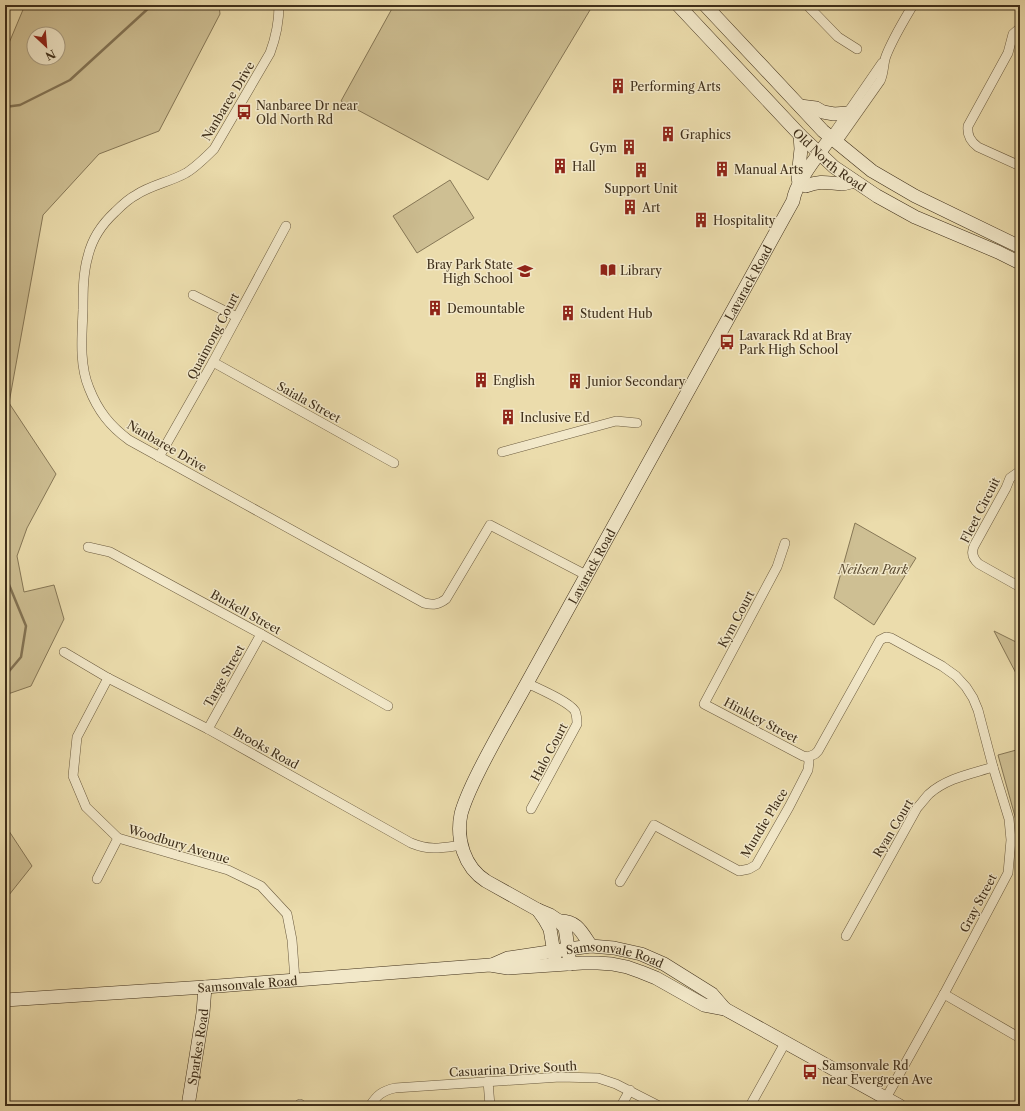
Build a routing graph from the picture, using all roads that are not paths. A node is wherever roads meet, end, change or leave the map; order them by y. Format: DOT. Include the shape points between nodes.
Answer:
graph roads {
  1 [pos="279,5"];
  2 [pos="678,5"];
  3 [pos="705,5"];
  4 [pos="807,5"];
  5 [pos="913,5"];
  6 [pos="1020,28"];
  7 [pos="857,49"];
  8 [pos="885,58"];
  9 [pos="800,106"];
  10 [pos="848,113"];
  11 [pos="800,135"];
  12 [pos="834,140"];
  13 [pos="822,156"];
  14 [pos="1020,166"];
  15 [pos="854,181"];
  16 [pos="803,185"];
  17 [pos="286,226"];
  18 [pos="1020,246"];
  19 [pos="1020,263"];
  20 [pos="193,295"];
  21 [pos="237,317"];
  22 [pos="213,362"];
  23 [pos="637,423"];
  24 [pos="502,452"];
  25 [pos="159,457"];
  26 [pos="394,463"];
  27 [pos="1020,471"];
  28 [pos="785,543"];
  29 [pos="88,548"];
  30 [pos="586,575"];
  31 [pos="1020,587"];
  32 [pos="261,634"];
  33 [pos="64,652"];
  34 [pos="108,678"];
  35 [pos="527,683"];
  36 [pos="704,704"];
  37 [pos="388,706"];
  38 [pos="208,730"];
  39 [pos="808,757"];
  40 [pos="993,767"];
  41 [pos="531,809"];
  42 [pos="118,838"];
  43 [pos="462,845"];
  44 [pos="97,879"];
  45 [pos="620,882"];
  46 [pos="538,910"];
  47 [pos="559,921"];
  48 [pos="846,936"];
  49 [pos="592,946"];
  50 [pos="569,948"];
  51 [pos="554,951"];
  52 [pos="570,964"];
  53 [pos="556,965"];
  54 [pos="490,966"];
  55 [pos="295,980"];
  56 [pos="206,987"];
  57 [pos="944,994"];
  58 [pos="5,1000"];
  59 [pos="725,1009"];
  60 [pos="1020,1038"];
  61 [pos="785,1043"];
  62 [pos="488,1081"];
  63 [pos="630,1090"];
  64 [pos="886,1098"];
  65 [pos="188,1106"];
  66 [pos="370,1106"];
  67 [pos="490,1106"];
  68 [pos="621,1106"];
  69 [pos="659,1106"];
  70 [pos="750,1106"];
  71 [pos="900,1106"];
  1 -- 25 [label="street, Nanbaree Drive" via="277,30 270,53 214,149 187,172 136,194 126,202 104,224 94,239 88,255 84,273 82,348 83,368 88,387 96,405 116,430"];
  2 -- 11 [label="main road, Old North Road"];
  3 -- 9 [label="main road, Old North Road"];
  4 -- 7 [label="street" via="838,37"];
  5 -- 8 [label="street"];
  6 -- 14 [label="street" via="1013,34 1008,53 968,130 970,138 978,147"];
  8 -- 10 [label="street"];
  8 -- 12 [label="street" via="882,78"];
  9 -- 10 [label="main road" via="834,114"];
  9 -- 12 [label="main road, Old North Road"];
  10 -- 12 [label="street"];
  11 -- 13 [label="main road, Old North Road"];
  11 -- 16 [label="main road" via="801,157 798,177"];
  12 -- 13 [label="main road, Lavarack Road"];
  12 -- 18 [label="main road, Old North Road" via="872,171 915,196"];
  13 -- 15 [label="main road, Old North Road"];
  13 -- 16 [label="main road, Lavarack Road" via="809,167"];
  15 -- 16 [label="main road" via="843,184 820,182"];
  15 -- 19 [label="main road, Old North Road" via="915,217"];
  16 -- 30 [label="main road, Lavarack Road" via="799,197 793,201"];
  17 -- 21 [label="street, Quaimong Court"];
  20 -- 21 [label="street"];
  21 -- 22 [label="street, Quaimong Court"];
  22 -- 25 [label="street, Quaimong Court"];
  22 -- 26 [label="street, Saiala Street"];
  23 -- 24 [label="street" via="616,421"];
  25 -- 30 [label="street, Nanbaree Drive" via="424,603 434,605 446,599 490,525"];
  27 -- 31 [label="street, Fleet Circuit" via="1010,478 972,554 979,564"];
  28 -- 36 [label="street, Kym Court" via="777,567"];
  29 -- 32 [label="street, Burkell Street" via="110,552"];
  30 -- 35 [label="main road, Lavarack Road"];
  32 -- 37 [label="street, Burkell Street"];
  32 -- 38 [label="street, Targe Street"];
  33 -- 34 [label="street, Brooks Road"];
  34 -- 38 [label="street, Brooks Road"];
  34 -- 42 [label="street, Woodbury Avenue" via="77,738 73,776 86,807"];
  35 -- 41 [label="street, Halo Court" via="568,705 577,716 577,724"];
  35 -- 43 [label="main road, Lavarack Road" via="493,743 467,797 461,814"];
  36 -- 39 [label="street, Hinkley Street"];
  38 -- 43 [label="street, Brooks Road" via="411,843 427,848"];
  39 -- 40 [label="street, Gray Street" via="818,751 880,640 886,637 942,666 966,687 978,710"];
  39 -- 45 [label="street, Mundie Place" via="808,770 756,865 739,871 654,825"];
  40 -- 48 [label="street, Ryan Court" via="943,784 928,794 917,808"];
  40 -- 57 [label="street, Gray Street" via="1011,832 1008,874"];
  42 -- 44 [label="street"];
  42 -- 55 [label="street, Woodbury Avenue" via="228,870 262,886 287,914"];
  43 -- 46 [label="main road, Lavarack Road" via="467,861 479,876"];
  46 -- 47 [label="main road, Lavarack Road"];
  46 -- 51 [label="main road, Lavarack Road" via="550,929"];
  47 -- 49 [label="main road, Lavarack Road" via="567,920 578,927"];
  47 -- 50 [label="main road" via="565,928"];
  49 -- 50 [label="main road, Samsonvale Road"];
  49 -- 59 [label="main road, Samsonvale Road" via="641,954 664,964 712,994"];
  50 -- 51 [label="main road, Samsonvale Road"];
  50 -- 52 [label="main road"];
  51 -- 53 [label="main road, Lavarack Road"];
  51 -- 54 [label="main road, Samsonvale Road" via="508,958"];
  52 -- 53 [label="main road, Samsonvale Road"];
  52 -- 59 [label="main road, Samsonvale Road" via="598,963 627,967 656,978 704,1005"];
  53 -- 54 [label="main road, Samsonvale Road" via="508,968"];
  54 -- 55 [label="main road, Samsonvale Road"];
  55 -- 56 [label="main road, Samsonvale Road"];
  56 -- 58 [label="main road, Samsonvale Road"];
  56 -- 65 [label="main road, Sparkes Road"];
  57 -- 60 [label="street"];
  57 -- 64 [label="street, Gray Street"];
  59 -- 61 [label="main road, Samsonvale Road"];
  61 -- 64 [label="main road, Samsonvale Road"];
  61 -- 70 [label="street"];
  62 -- 63 [label="street, Casuarina Drive South" via="560,1077 598,1078"];
  62 -- 66 [label="street, Casuarina Drive South" via="395,1088 380,1093"];
  62 -- 67 [label="street"];
  63 -- 68 [label="street"];
  63 -- 69 [label="street, Casuarina Drive South"];
  64 -- 71 [label="main road, Samsonvale Road"];
}
